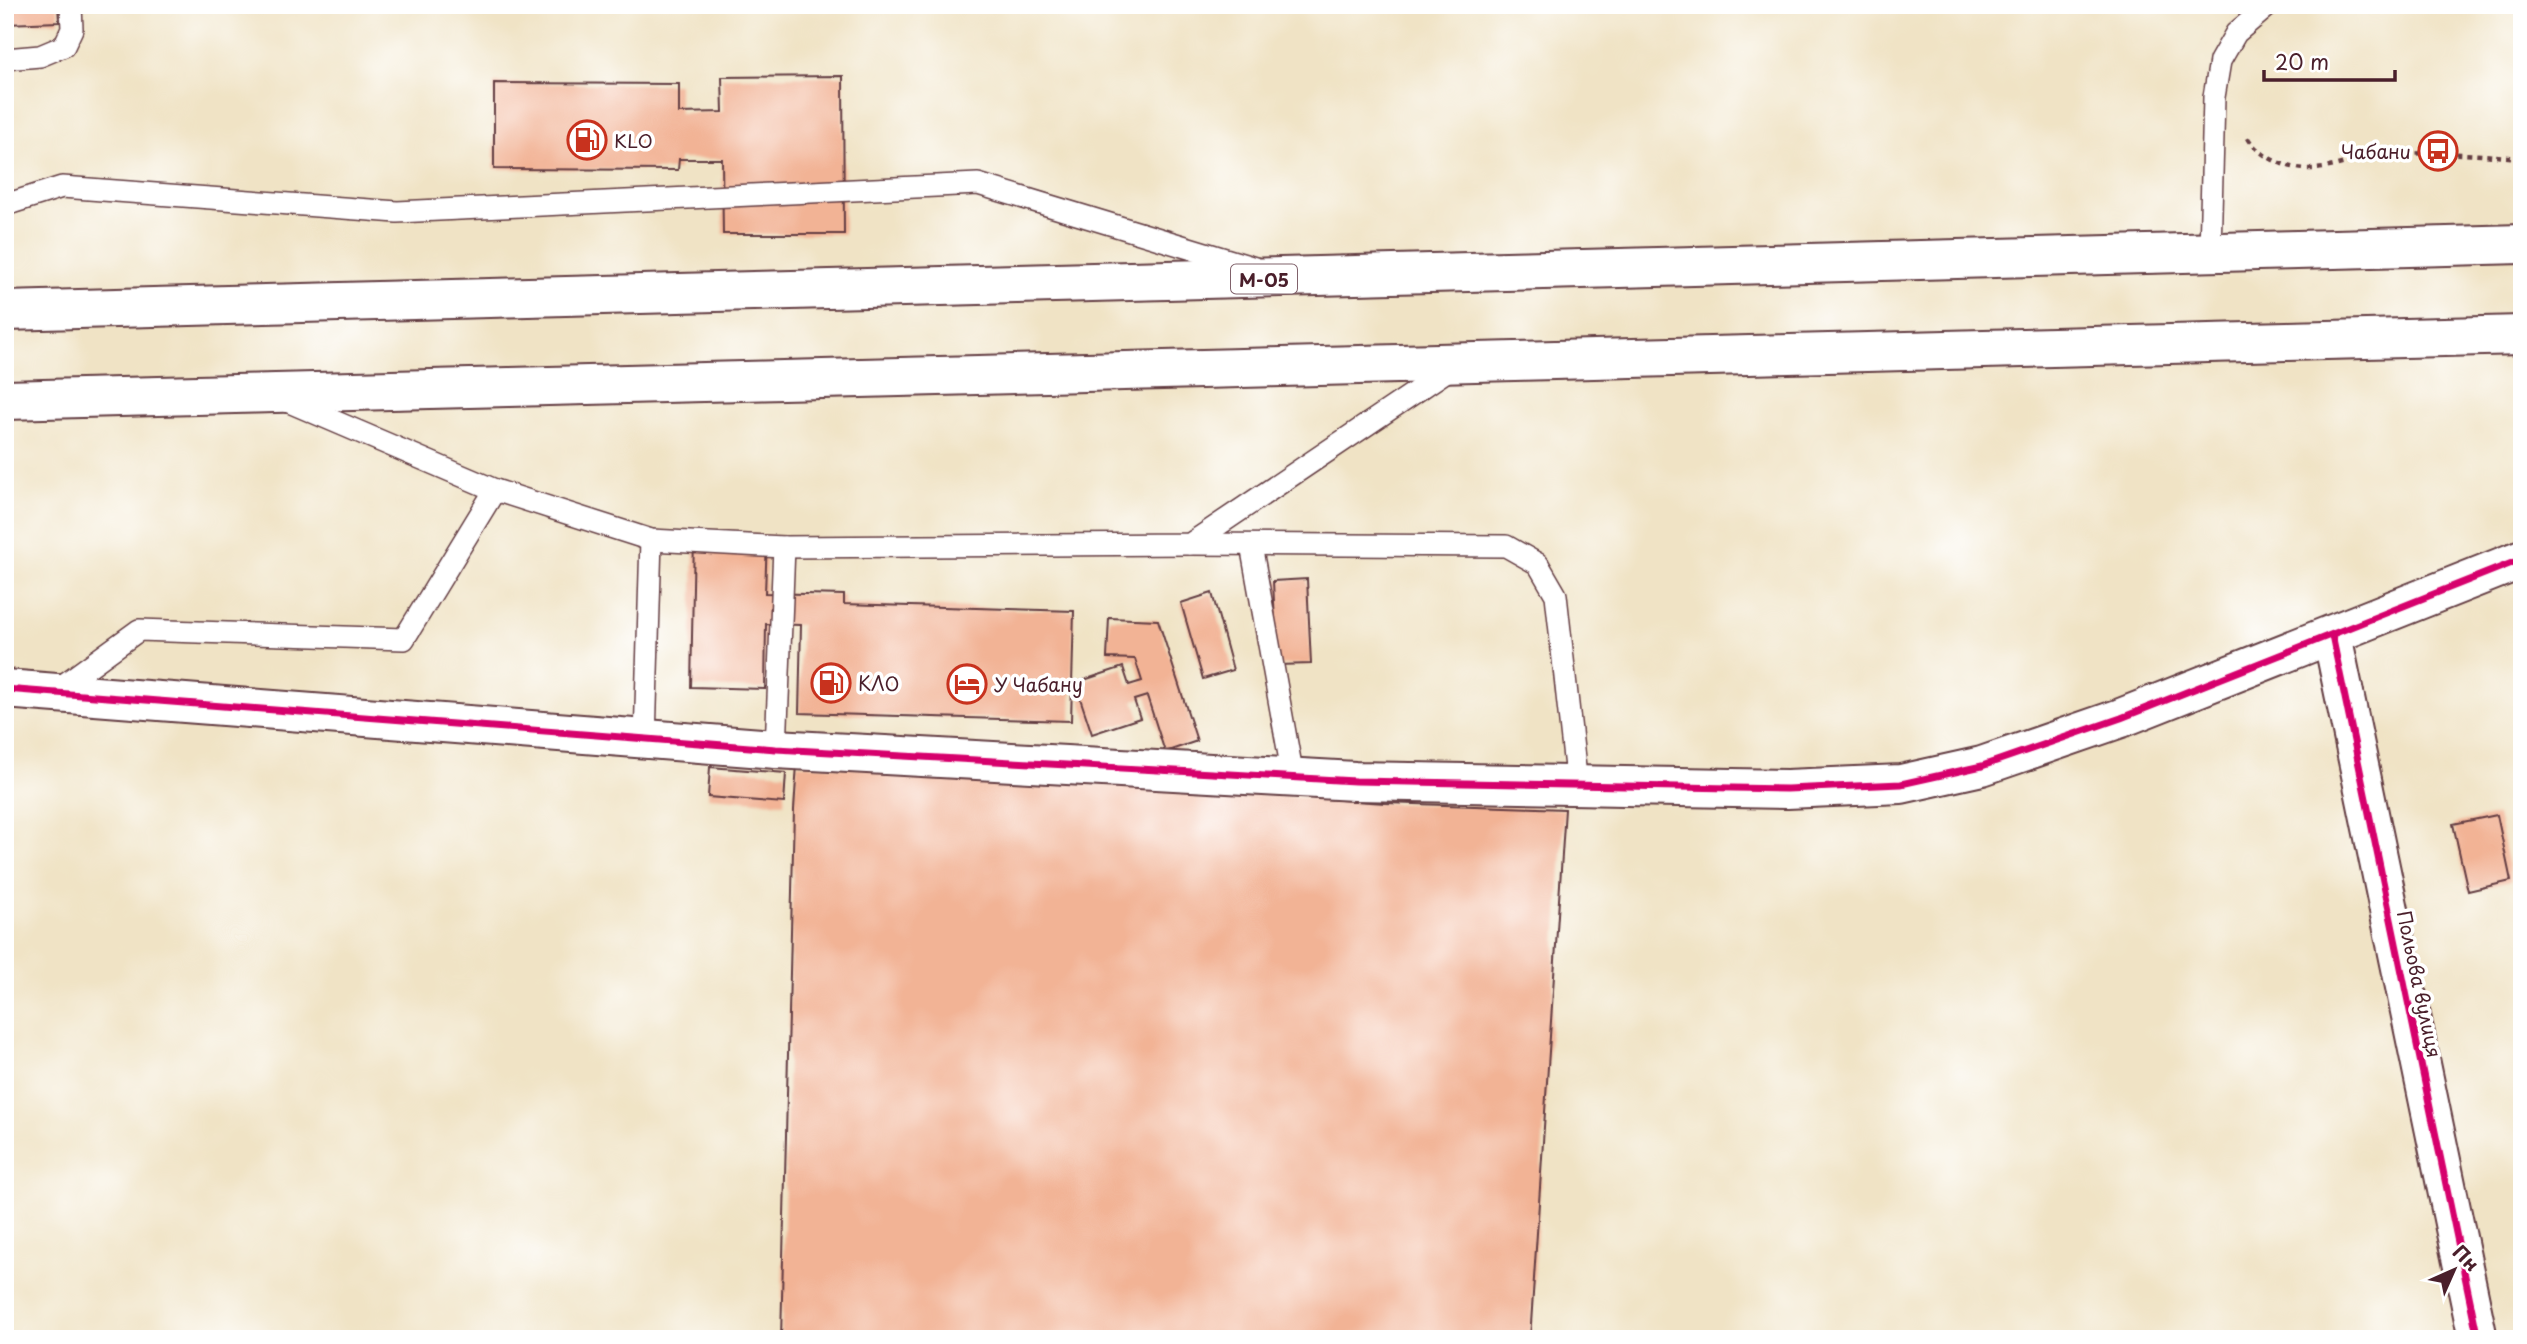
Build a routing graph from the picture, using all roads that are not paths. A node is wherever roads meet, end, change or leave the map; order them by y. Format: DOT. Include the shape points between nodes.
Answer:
graph roads {
  1 [pos="71,5"];
  2 [pos="2269,5"];
  3 [pos="5,59"];
  4 [pos="5,205"];
  5 [pos="2522,244"];
  6 [pos="2210,252"];
  7 [pos="1291,278"];
  8 [pos="5,312"];
  9 [pos="2522,335"];
  10 [pos="1459,362"];
  11 [pos="268,393"];
  12 [pos="5,400"];
  13 [pos="495,490"];
  14 [pos="652,540"];
  15 [pos="1190,544"];
  16 [pos="1251,545"];
  17 [pos="784,547"];
  18 [pos="2522,559"];
  19 [pos="2332,635"];
  20 [pos="5,689"];
  21 [pos="54,692"];
  22 [pos="645,739"];
  23 [pos="776,749"];
  24 [pos="1293,777"];
  25 [pos="1577,786"];
  26 [pos="2478,1339"];
  1 -- 3 [label="lane" via="72,29 64,46 40,56"];
  2 -- 6 [label="lane" via="2236,33 2220,61 2214,97"];
  4 -- 7 [label="lane" via="62,187 397,212 978,184"];
  5 -- 6 [label="main road, М-05"];
  6 -- 7 [label="main road, М-05"];
  7 -- 8 [label="main road, М-05"];
  9 -- 10 [label="main road"];
  10 -- 11 [label="main road"];
  10 -- 15 [label="lane"];
  11 -- 12 [label="main road"];
  11 -- 13 [label="lane"];
  13 -- 14 [label="lane"];
  13 -- 21 [label="lane" via="404,639 138,630"];
  14 -- 17 [label="lane"];
  14 -- 22 [label="lane"];
  15 -- 16 [label="lane"];
  15 -- 17 [label="lane"];
  16 -- 24 [label="lane"];
  16 -- 25 [label="lane" via="1506,546 1538,564 1556,594"];
  17 -- 23 [label="lane"];
  18 -- 19 [label="main road"];
  19 -- 25 [label="main road" via="2122,718 1982,766 1901,784 1787,789"];
  19 -- 26 [label="main road, Польова вулиця"];
  20 -- 21 [label="main road"];
  21 -- 22 [label="main road"];
  22 -- 23 [label="main road"];
  23 -- 24 [label="main road"];
  24 -- 25 [label="main road"];
}
